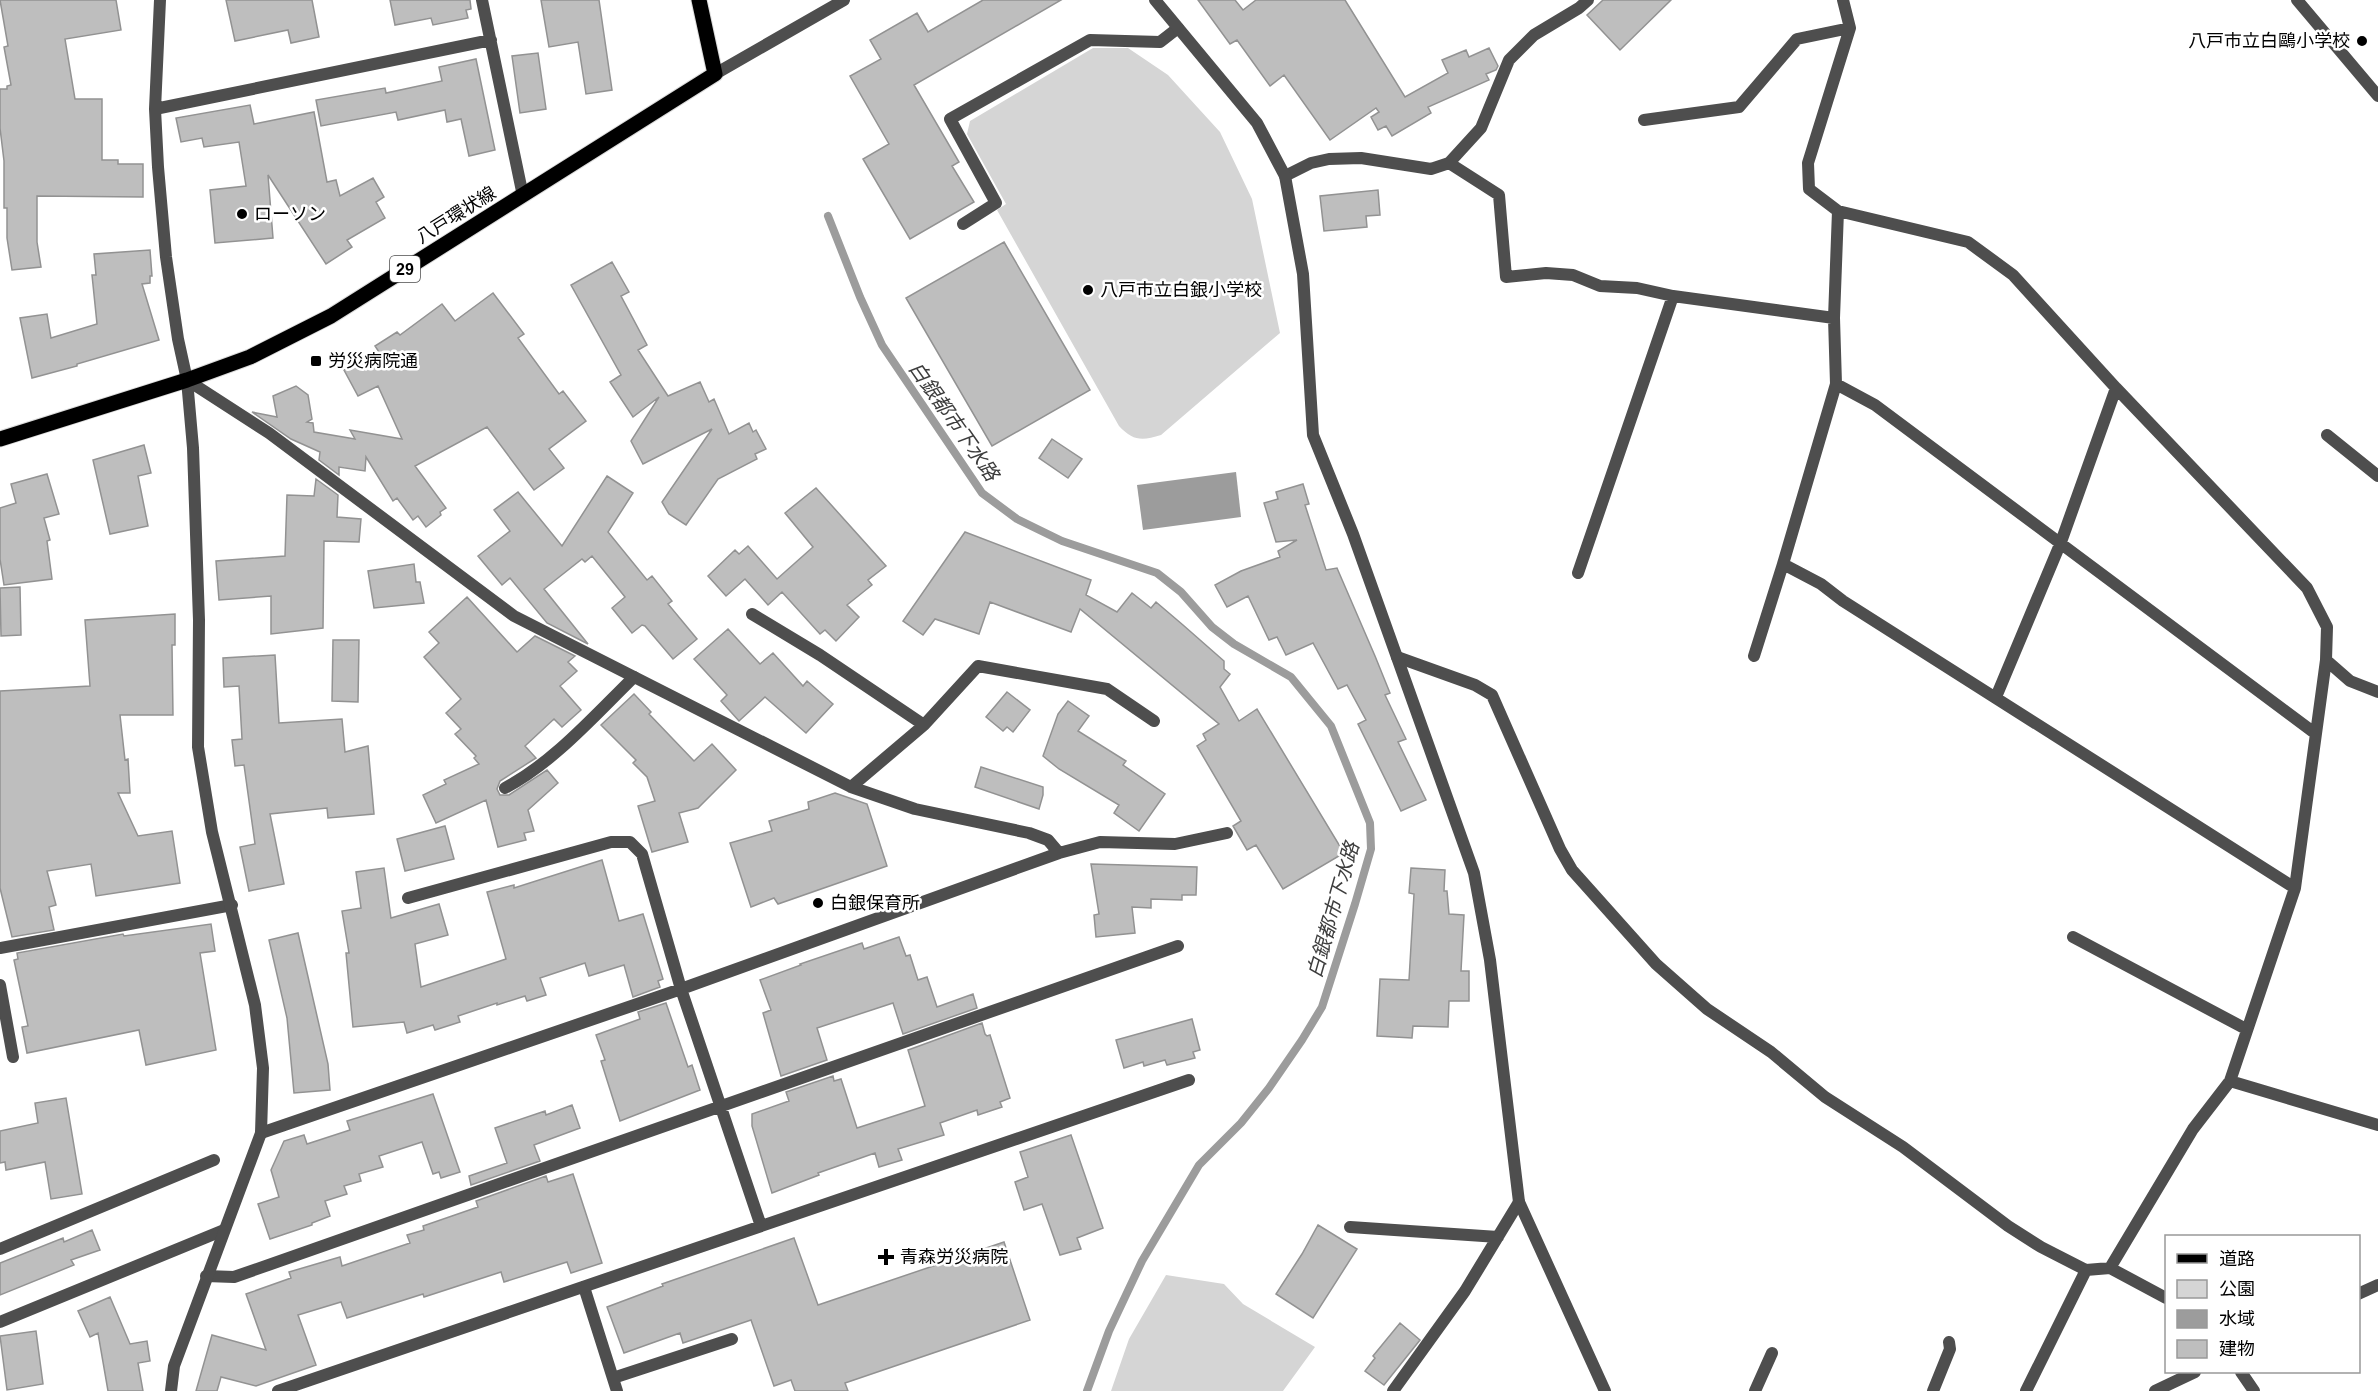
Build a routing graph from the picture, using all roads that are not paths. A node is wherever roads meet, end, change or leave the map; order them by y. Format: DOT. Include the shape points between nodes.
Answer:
graph roads {
  1 [pos="160,0"];
  2 [pos="482,0"];
  3 [pos="699,0"];
  4 [pos="844,0"];
  5 [pos="1155,0"];
  6 [pos="1588,0"];
  7 [pos="1843,0"];
  8 [pos="2297,0"];
  9 [pos="1178,28"];
  10 [pos="1850,28"];
  11 [pos="491,40"];
  12 [pos="715,74"];
  13 [pos="2378,96"];
  14 [pos="155,109"];
  15 [pos="1644,120"];
  16 [pos="1449,164"];
  17 [pos="1285,176"];
  18 [pos="523,196"];
  19 [pos="1838,211"];
  20 [pos="963,224"];
  21 [pos="1673,296"];
  22 [pos="1834,318"];
  23 [pos="187,380"];
  24 [pos="1836,384"];
  25 [pos="2116,388"];
  26 [pos="2327,435"];
  27 [pos="0,439"];
  28 [pos="2378,476"];
  29 [pos="2061,542"];
  30 [pos="1782,564"];
  31 [pos="1578,573"];
  32 [pos="752,615"];
  33 [pos="1754,656"];
  34 [pos="1397,657"];
  35 [pos="2326,660"];
  36 [pos="634,677"];
  37 [pos="2378,692"];
  38 [pos="1996,697"];
  39 [pos="1154,721"];
  40 [pos="924,725"];
  41 [pos="2316,734"];
  42 [pos="851,787"];
  43 [pos="505,788"];
  44 [pos="1227,834"];
  45 [pos="1059,853"];
  46 [pos="2295,888"];
  47 [pos="408,898"];
  48 [pos="232,905"];
  49 [pos="2073,936"];
  50 [pos="1178,946"];
  51 [pos="0,948"];
  52 [pos="0,985"];
  53 [pos="681,989"];
  54 [pos="2246,1029"];
  55 [pos="14,1057"];
  56 [pos="1189,1080"];
  57 [pos="2230,1081"];
  58 [pos="720,1106"];
  59 [pos="2378,1125"];
  60 [pos="261,1133"];
  61 [pos="214,1160"];
  62 [pos="1519,1202"];
  63 [pos="760,1227"];
  64 [pos="1350,1227"];
  65 [pos="225,1230"];
  66 [pos="1498,1237"];
  67 [pos="0,1249"];
  68 [pos="2110,1268"];
  69 [pos="2086,1270"];
  70 [pos="206,1276"];
  71 [pos="2378,1286"];
  72 [pos="584,1287"];
  73 [pos="2360,1293"];
  74 [pos="2165,1297"];
  75 [pos="0,1322"];
  76 [pos="732,1340"];
  77 [pos="1949,1342"];
  78 [pos="1772,1353"];
  79 [pos="2191,1373"];
  80 [pos="2242,1373"];
  81 [pos="613,1378"];
  82 [pos="171,1391"];
  83 [pos="278,1391"];
  84 [pos="617,1391"];
  85 [pos="1393,1391"];
  86 [pos="1605,1391"];
  87 [pos="1755,1391"];
  88 [pos="1933,1391"];
  89 [pos="2026,1391"];
  90 [pos="2155,1391"];
  91 [pos="2254,1391"];
  1 -- 14 [label="street"];
  2 -- 11 [label="street"];
  3 -- 12 [label="main road"];
  4 -- 12 [label="street"];
  5 -- 9 [label="street"];
  6 -- 16 [label="street" via="1534,34 1509,60 1481,128"];
  7 -- 10 [label="street"];
  8 -- 13 [label="street"];
  9 -- 17 [label="street" via="1257,123"];
  9 -- 20 [label="street" via="1160,42 1090,40 950,119 996,203"];
  10 -- 15 [label="street" via="1797,39 1739,107"];
  10 -- 19 [label="street" via="1808,164 1809,189"];
  11 -- 14 [label="street"];
  11 -- 18 [label="street"];
  12 -- 18 [label="main road, 八戸環状線 / 29"];
  14 -- 23 [label="street" via="166,257"];
  16 -- 17 [label="street" via="1431,169 1361,158 1329,159"];
  16 -- 21 [label="street" via="1499,195 1506,277 1573,275 1600,286"];
  17 -- 34 [label="street" via="1303,274 1313,435"];
  18 -- 23 [label="main road, 八戸環状線 / 29" via="330,316 250,357"];
  19 -- 22 [label="street"];
  19 -- 25 [label="street" via="1968,242 2013,275"];
  21 -- 22 [label="street"];
  21 -- 31 [label="street"];
  22 -- 24 [label="street"];
  23 -- 27 [label="main road, 八戸環状線 / 29"];
  23 -- 36 [label="street" via="269,433 513,616"];
  23 -- 48 [label="street" via="194,448 198,747 212,832"];
  24 -- 29 [label="street" via="1875,405"];
  24 -- 30 [label="street"];
  25 -- 29 [label="street"];
  25 -- 35 [label="street" via="2307,588 2327,627"];
  26 -- 28 [label="street"];
  29 -- 38 [label="street"];
  29 -- 41 [label="street"];
  30 -- 33 [label="street"];
  30 -- 38 [label="street" via="1821,584"];
  32 -- 40 [label="street"];
  34 -- 62 [label="street" via="1474,873 1490,960"];
  34 -- 69 [label="street" via="1492,695 1572,870 1656,964 1707,1009 1825,1097 1903,1147 2008,1226"];
  35 -- 37 [label="street" via="2350,681"];
  35 -- 41 [label="street"];
  36 -- 42 [label="street"];
  36 -- 43 [label="street" via="526,777"];
  38 -- 46 [label="street"];
  39 -- 40 [label="street" via="1107,689 978,666"];
  40 -- 42 [label="street"];
  41 -- 46 [label="street"];
  42 -- 45 [label="street" via="915,809 1029,833 1048,840"];
  44 -- 45 [label="street" via="1175,844 1100,842"];
  45 -- 53 [label="street"];
  46 -- 54 [label="street"];
  47 -- 53 [label="street" via="611,842 630,842 642,854"];
  48 -- 51 [label="street"];
  48 -- 60 [label="street" via="261,1047"];
  49 -- 54 [label="street"];
  50 -- 58 [label="street"];
  52 -- 55 [label="street"];
  53 -- 58 [label="street"];
  53 -- 60 [label="street"];
  54 -- 57 [label="street"];
  56 -- 63 [label="street"];
  57 -- 59 [label="street"];
  57 -- 68 [label="street" via="2193,1129"];
  58 -- 63 [label="street"];
  58 -- 70 [label="street" via="234,1277"];
  60 -- 65 [label="street"];
  61 -- 67 [label="street"];
  62 -- 66 [label="street"];
  62 -- 86 [label="street"];
  63 -- 72 [label="street"];
  64 -- 66 [label="street"];
  65 -- 70 [label="street"];
  65 -- 75 [label="street"];
  66 -- 85 [label="street" via="1465,1291"];
  68 -- 69 [label="street"];
  68 -- 74 [label="street"];
  69 -- 89 [label="street"];
  70 -- 82 [label="street" via="174,1366"];
  71 -- 73 [label="street"];
  72 -- 81 [label="street"];
  72 -- 83 [label="street"];
  76 -- 81 [label="street"];
  77 -- 88 [label="street" via="1950,1349"];
  78 -- 87 [label="street"];
  79 -- 90 [label="street"];
  80 -- 91 [label="street"];
  81 -- 84 [label="street"];
}
